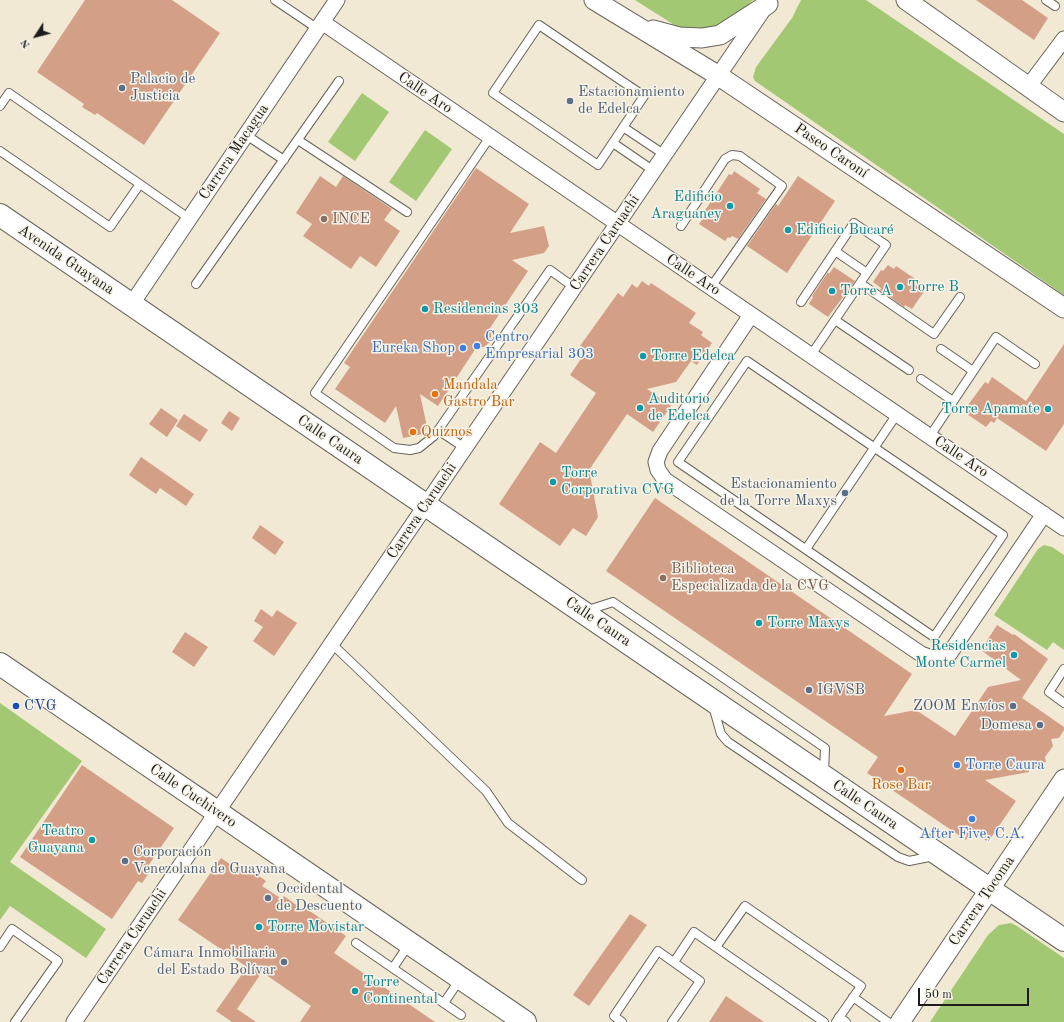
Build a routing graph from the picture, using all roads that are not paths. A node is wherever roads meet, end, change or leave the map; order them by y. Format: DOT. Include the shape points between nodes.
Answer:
graph roads {
  1 [pos="275,0"];
  2 [pos="337,0"];
  3 [pos="594,0"];
  4 [pos="906,0"];
  5 [pos="1046,0"];
  6 [pos="769,2"];
  7 [pos="1055,6"];
  8 [pos="320,26"];
  9 [pos="634,26"];
  10 [pos="1064,39"];
  11 [pos="719,76"];
  12 [pos="339,81"];
  13 [pos="1028,87"];
  14 [pos="0,106"];
  15 [pos="1064,112"];
  16 [pos="623,127"];
  17 [pos="246,135"];
  18 [pos="490,137"];
  19 [pos="298,140"];
  20 [pos="613,143"];
  21 [pos="0,151"];
  22 [pos="665,155"];
  23 [pos="284,160"];
  24 [pos="654,171"];
  25 [pos="140,184"];
  26 [pos="407,212"];
  27 [pos="0,215"];
  28 [pos="190,219"];
  29 [pos="618,224"];
  30 [pos="682,226"];
  31 [pos="835,252"];
  32 [pos="867,273"];
  33 [pos="860,283"];
  34 [pos="196,284"];
  35 [pos="711,287"];
  36 [pos="575,288"];
  37 [pos="960,297"];
  38 [pos="800,302"];
  39 [pos="131,305"];
  40 [pos="1064,308"];
  41 [pos="751,315"];
  42 [pos="835,320"];
  43 [pos="941,349"];
  44 [pos="811,356"];
  45 [pos="1035,364"];
  46 [pos="909,370"];
  47 [pos="974,371"];
  48 [pos="921,379"];
  49 [pos="953,401"];
  50 [pos="897,414"];
  51 [pos="438,430"];
  52 [pos="930,436"];
  53 [pos="465,448"];
  54 [pos="874,448"];
  55 [pos="426,506"];
  56 [pos="1044,514"];
  57 [pos="1064,528"];
  58 [pos="806,549"];
  59 [pos="583,612"];
  60 [pos="332,644"];
  61 [pos="0,664"];
  62 [pos="1064,669"];
  63 [pos="712,701"];
  64 [pos="1064,703"];
  65 [pos="824,776"];
  66 [pos="1064,779"];
  67 [pos="217,812"];
  68 [pos="938,854"];
  69 [pos="582,880"];
  70 [pos="990,889"];
  71 [pos="1064,940"];
  72 [pos="356,943"];
  73 [pos="410,943"];
  74 [pos="0,947"];
  75 [pos="716,947"];
  76 [pos="674,962"];
  77 [pos="393,968"];
  78 [pos="460,978"];
  79 [pos="853,997"];
  80 [pos="444,1003"];
  81 [pos="461,1015"];
  82 [pos="841,1020"];
  83 [pos="15,1022"];
  84 [pos="74,1022"];
  85 [pos="525,1022"];
  86 [pos="622,1022"];
  87 [pos="672,1022"];
  88 [pos="824,1022"];
  89 [pos="888,1022"];
  90 [pos="900,1022"];
  1 -- 8 [label="lane"];
  2 -- 8 [label="street, Carrera Macagua"];
  3 -- 9 [label="street, Paseo Caroní"];
  4 -- 13 [label="street"];
  5 -- 7 [label="lane"];
  6 -- 9 [label="street" via="720,35 702,38 679,36"];
  6 -- 11 [label="street, Carrera Caruachi"];
  8 -- 17 [label="street, Carrera Macagua"];
  8 -- 18 [label="street, Calle Aro"];
  9 -- 11 [label="street, Paseo Caroní"];
  10 -- 13 [label="street"];
  11 -- 22 [label="street, Carrera Caruachi"];
  11 -- 40 [label="street, Paseo Caroní"];
  12 -- 19 [label="lane"];
  13 -- 15 [label="street"];
  14 -- 25 [label="lane" via="9,93"];
  16 -- 20 [label="lane"];
  16 -- 20 [label="lane" via="644,96 539,25 493,93 598,165"];
  16 -- 22 [label="lane"];
  17 -- 23 [label="lane"];
  17 -- 28 [label="street, Carrera Macagua"];
  18 -- 29 [label="street, Calle Aro"];
  18 -- 51 [label="lane" via="316,393 388,444 401,450 424,445"];
  19 -- 23 [label="lane"];
  19 -- 26 [label="lane"];
  20 -- 24 [label="lane"];
  21 -- 25 [label="lane" via="110,227"];
  22 -- 24 [label="street, Carrera Caruachi"];
  23 -- 34 [label="lane"];
  24 -- 29 [label="street, Carrera Caruachi"];
  25 -- 28 [label="lane"];
  27 -- 39 [label="main road, Avenida Guayana"];
  28 -- 39 [label="street, Carrera Macagua"];
  29 -- 35 [label="street, Calle Aro"];
  29 -- 36 [label="street, Carrera Caruachi"];
  30 -- 35 [label="lane" via="726,159 732,155 740,156 782,186"];
  31 -- 32 [label="lane"];
  31 -- 32 [label="lane" via="854,223 886,245"];
  31 -- 38 [label="lane"];
  32 -- 33 [label="lane"];
  33 -- 37 [label="lane" via="934,334"];
  33 -- 42 [label="lane"];
  35 -- 41 [label="street, Calle Aro"];
  36 -- 51 [label="lane" via="550,270"];
  36 -- 53 [label="street, Carrera Caruachi"];
  39 -- 55 [label="main road, Calle Caura"];
  41 -- 44 [label="street, Calle Aro"];
  41 -- 56 [label="street" via="660,451 656,462 658,470 665,480 875,623 930,659 939,659 947,655"];
  42 -- 44 [label="lane"];
  42 -- 46 [label="lane"];
  43 -- 47 [label="lane"];
  44 -- 50 [label="street, Calle Aro"];
  45 -- 47 [label="lane" via="996,337"];
  47 -- 49 [label="lane"];
  48 -- 49 [label="lane"];
  49 -- 52 [label="lane"];
  50 -- 52 [label="street, Calle Aro"];
  50 -- 54 [label="lane"];
  51 -- 53 [label="lane"];
  52 -- 56 [label="street, Calle Aro"];
  53 -- 55 [label="street, Carrera Caruachi"];
  54 -- 58 [label="lane"];
  54 -- 58 [label="lane" via="747,361 727,389 678,462"];
  54 -- 58 [label="lane" via="1003,535 958,602 934,636"];
  55 -- 59 [label="main road, Calle Caura"];
  55 -- 60 [label="street, Carrera Caruachi"];
  56 -- 57 [label="street, Calle Aro"];
  59 -- 63 [label="main road, Calle Caura"];
  59 -- 65 [label="lane" via="613,602 619,606 825,748"];
  60 -- 67 [label="street, Carrera Caruachi"];
  60 -- 69 [label="lane" via="486,791 508,823"];
  61 -- 67 [label="main road, Calle Cuchivero"];
  62 -- 64 [label="lane" via="1049,692"];
  63 -- 65 [label="main road, Calle Caura"];
  63 -- 68 [label="lane" via="718,728 724,738 891,853 909,861"];
  65 -- 68 [label="main road, Calle Caura"];
  66 -- 70 [label="street, Carrera Tocoma"];
  67 -- 73 [label="main road, Calle Cuchivero"];
  67 -- 84 [label="street, Carrera Caruachi"];
  68 -- 70 [label="main road, Calle Caura"];
  70 -- 71 [label="main road, Calle Caura"];
  70 -- 90 [label="street, Carrera Tocoma"];
  72 -- 77 [label="lane"];
  73 -- 77 [label="lane"];
  73 -- 78 [label="main road, Calle Cuchivero"];
  74 -- 83 [label="lane" via="12,929 58,961"];
  75 -- 76 [label="lane" via="694,932"];
  75 -- 79 [label="lane" via="744,906 861,986"];
  75 -- 88 [label="lane"];
  76 -- 86 [label="lane" via="658,951 614,1016"];
  76 -- 87 [label="lane" via="700,981"];
  77 -- 80 [label="lane"];
  78 -- 80 [label="lane"];
  78 -- 85 [label="main road, Calle Cuchivero"];
  79 -- 82 [label="lane"];
  79 -- 89 [label="lane"];
  80 -- 81 [label="lane"];
}
